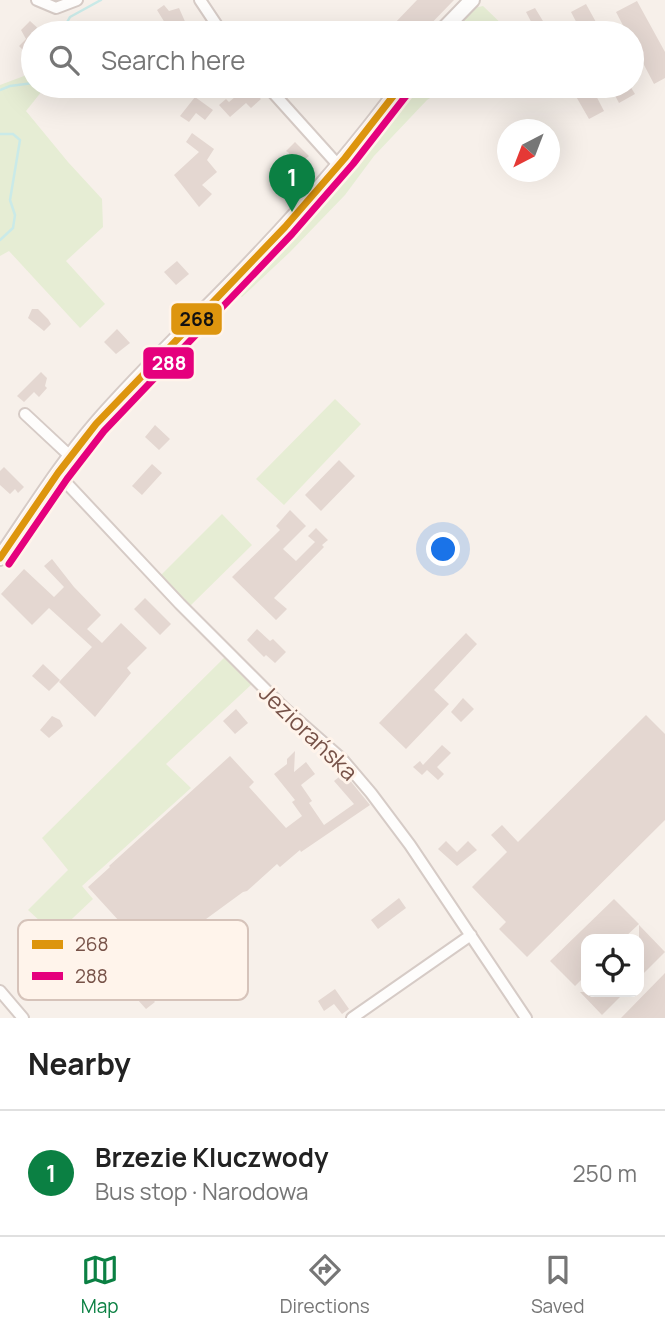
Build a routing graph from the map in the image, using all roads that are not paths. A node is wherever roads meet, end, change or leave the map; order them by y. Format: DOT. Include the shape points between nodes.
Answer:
graph roads {
  1 [pos="37,0"];
  2 [pos="77,0"];
  3 [pos="200,0"];
  4 [pos="472,0"];
  5 [pos="214,21"];
  6 [pos="452,21"];
  7 [pos="278,98"];
  8 [pos="392,98"];
  9 [pos="339,166"];
  10 [pos="25,414"];
  11 [pos="70,456"];
  12 [pos="58,474"];
  13 [pos="0,558"];
  14 [pos="471,935"];
  15 [pos="0,991"];
  16 [pos="23,1018"];
  17 [pos="352,1018"];
  18 [pos="526,1018"];
  1 -- 2 [label="street" via="56,8"];
  3 -- 5 [label="street"];
  4 -- 6 [label="street"];
  7 -- 9 [label="street"];
  8 -- 9 [label="street"];
  9 -- 11 [label="street"];
  10 -- 11 [label="street"];
  11 -- 12 [label="street"];
  12 -- 13 [label="street"];
  12 -- 14 [label="street, Jeziorańska" via="180,604 342,759 410,845"];
  14 -- 17 [label="street"];
  14 -- 18 [label="street, Jeziorańska"];
  15 -- 16 [label="street"];
}
